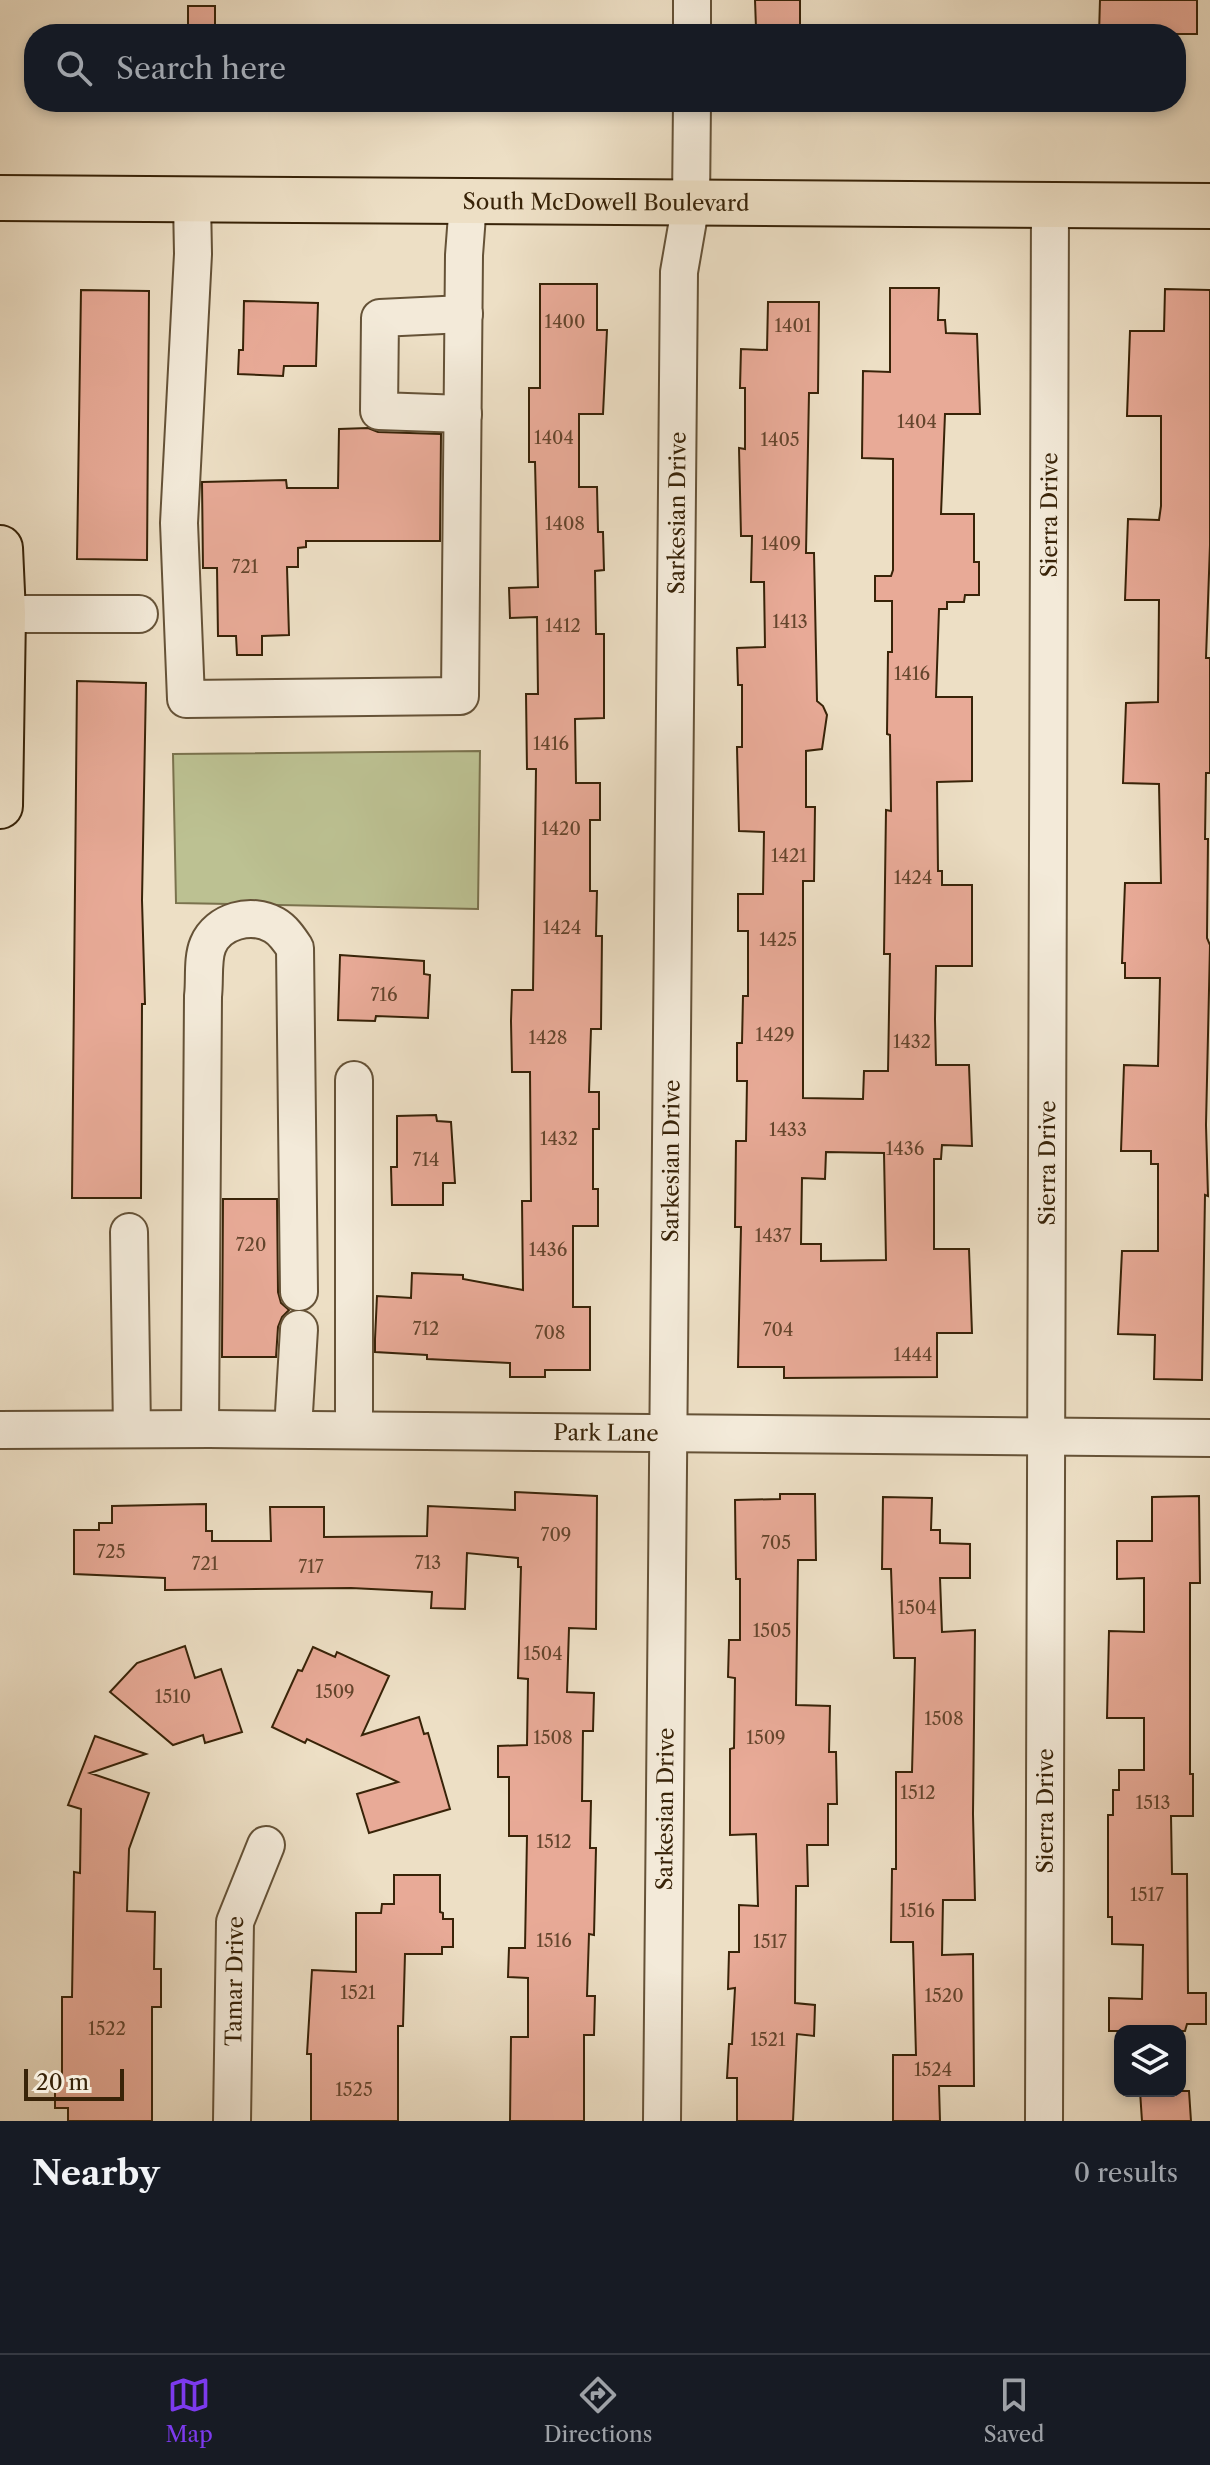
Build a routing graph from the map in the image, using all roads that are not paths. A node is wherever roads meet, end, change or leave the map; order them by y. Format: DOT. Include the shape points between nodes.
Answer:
graph roads {
  1 [pos="692,0"];
  2 [pos="692,24"];
  3 [pos="692,112"];
  4 [pos="0,198"];
  5 [pos="192,201"];
  6 [pos="468,202"];
  7 [pos="691,203"];
  8 [pos="1050,206"];
  9 [pos="1210,206"];
  10 [pos="464,314"];
  11 [pos="463,414"];
  12 [pos="0,548"];
  13 [pos="2,614"];
  14 [pos="139,614"];
  15 [pos="0,806"];
  16 [pos="354,1080"];
  17 [pos="129,1232"];
  18 [pos="299,1292"];
  19 [pos="299,1329"];
  20 [pos="132,1429"];
  21 [pos="200,1429"];
  22 [pos="293,1429"];
  23 [pos="0,1430"];
  24 [pos="354,1430"];
  25 [pos="668,1434"];
  26 [pos="1048,1438"];
  27 [pos="1210,1438"];
  28 [pos="266,1845"];
  29 [pos="232,2121"];
  30 [pos="662,2121"];
  31 [pos="1044,2121"];
  1 -- 2 [label="street"];
  3 -- 7 [label="street, Sarkesian Drive"];
  4 -- 5 [label="main road, South McDowell Boulevard"];
  5 -- 6 [label="main road, South McDowell Boulevard"];
  5 -- 11 [label="street" via="179,523 186,699 460,696"];
  6 -- 7 [label="main road, South McDowell Boulevard"];
  6 -- 10 [label="street"];
  7 -- 8 [label="main road, South McDowell Boulevard"];
  7 -- 25 [label="street, Sarkesian Drive" via="679,272"];
  8 -- 9 [label="main road, South McDowell Boulevard"];
  8 -- 26 [label="street, Sierra Drive"];
  10 -- 11 [label="street"];
  10 -- 11 [label="street" via="380,318 379,411"];
  12 -- 13 [label="main road"];
  13 -- 14 [label="street"];
  13 -- 15 [label="main road"];
  16 -- 24 [label="street"];
  17 -- 20 [label="street"];
  18 -- 21 [label="street" via="295,948 272,924 230,921 207,946 203,996"];
  19 -- 22 [label="street"];
  20 -- 21 [label="street, Park Lane"];
  20 -- 23 [label="street, Park Lane"];
  21 -- 22 [label="street, Park Lane"];
  22 -- 24 [label="street, Park Lane"];
  24 -- 25 [label="street, Park Lane"];
  25 -- 26 [label="street, Park Lane"];
  25 -- 30 [label="street, Sarkesian Drive"];
  26 -- 27 [label="street, Park Lane"];
  26 -- 31 [label="street, Sierra Drive"];
  28 -- 29 [label="street, Tamar Drive" via="235,1922"];
}
